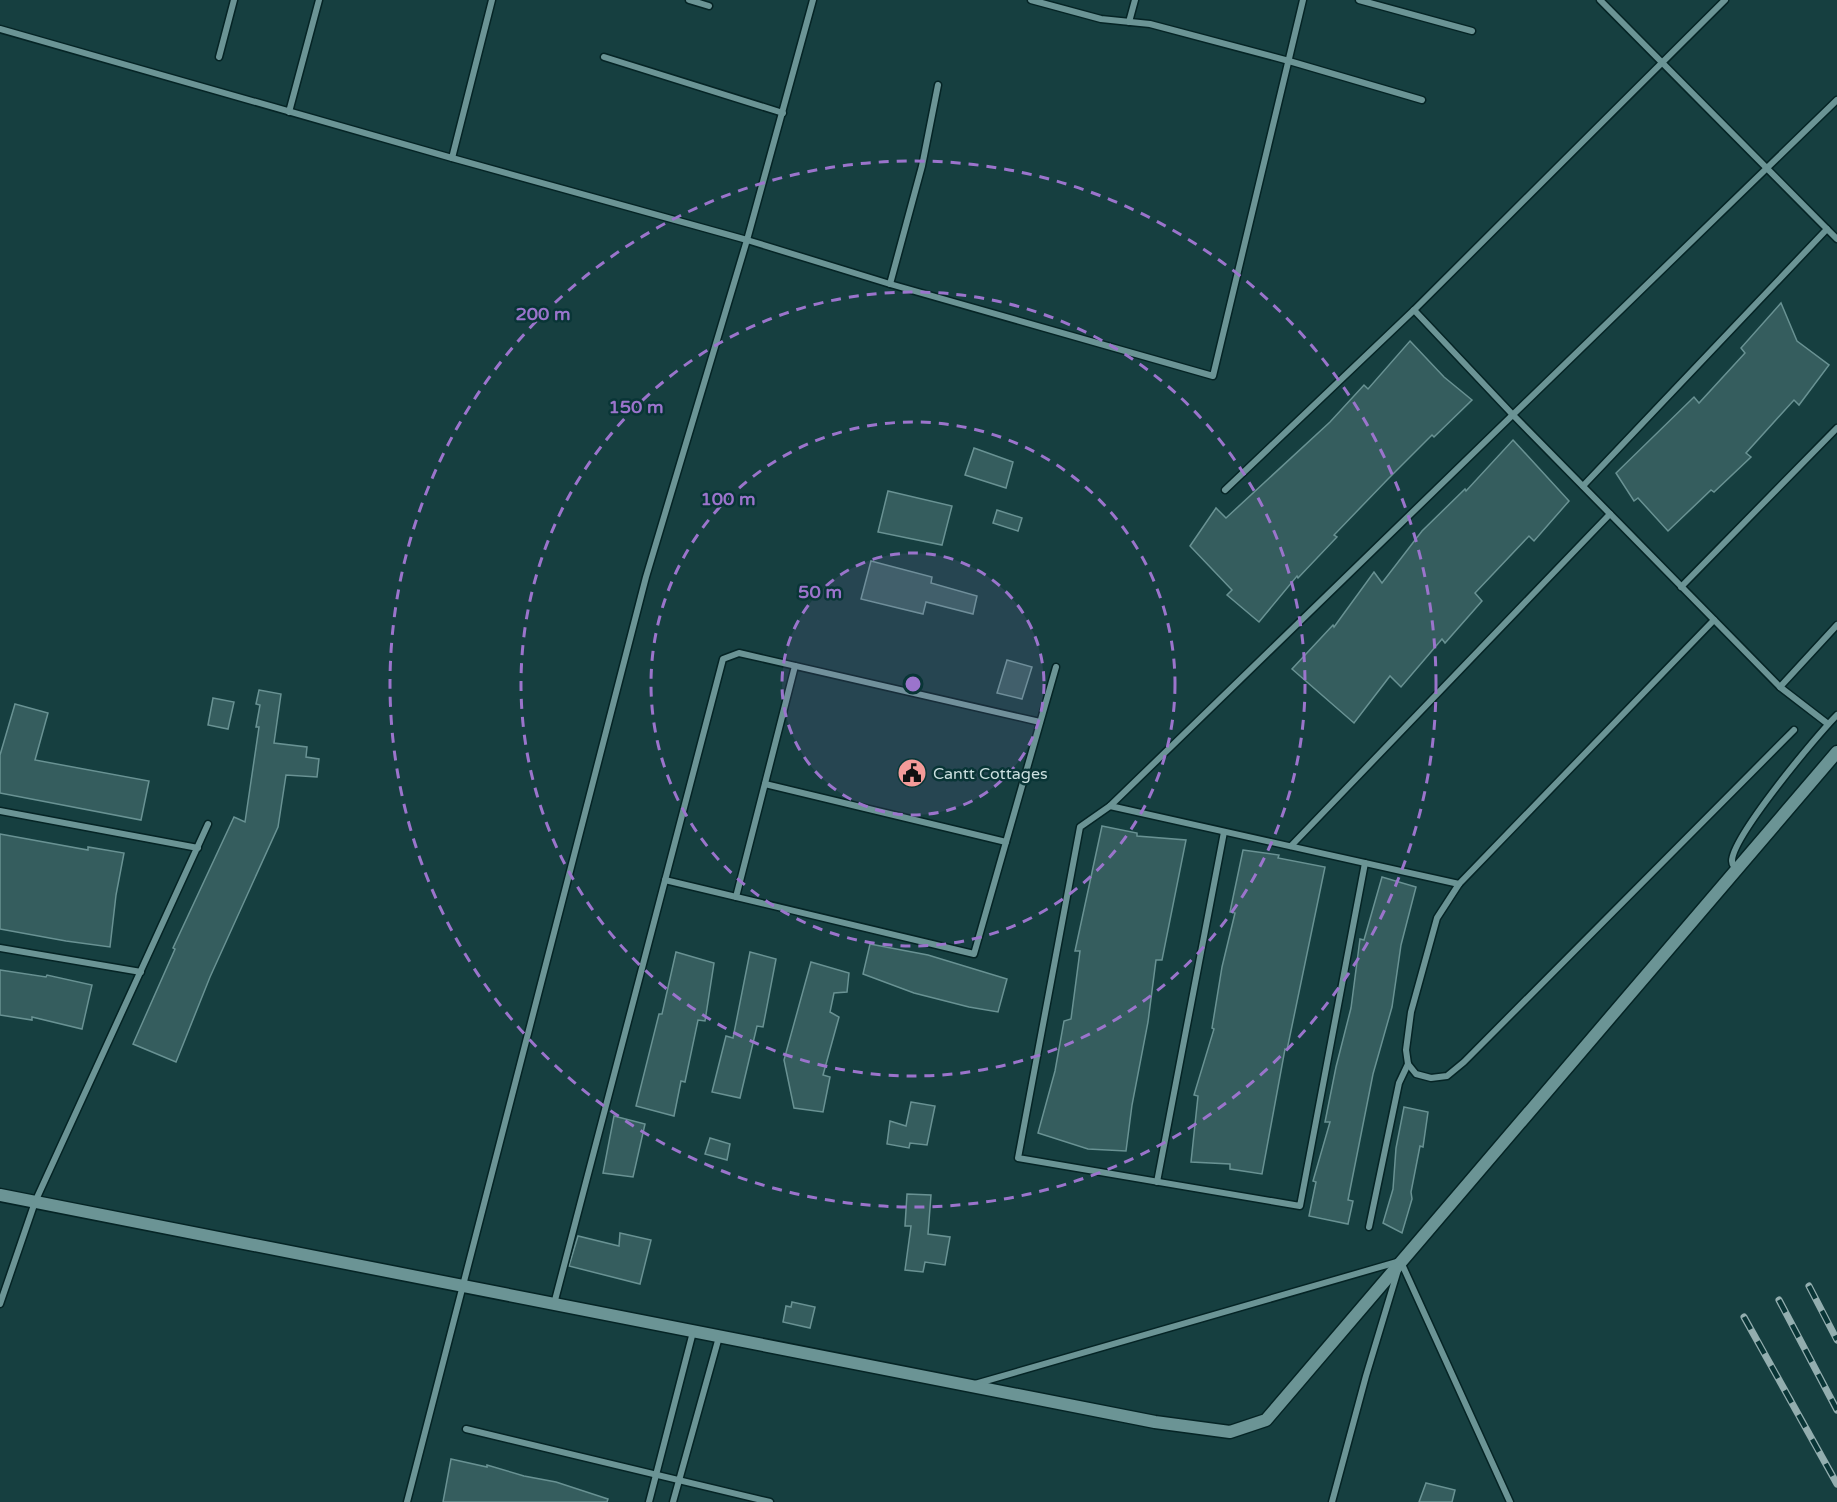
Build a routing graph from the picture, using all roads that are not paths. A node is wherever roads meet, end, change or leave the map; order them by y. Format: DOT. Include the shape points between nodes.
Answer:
graph roads {
  1 [pos="234,0"];
  2 [pos="319,0"];
  3 [pos="492,0"];
  4 [pos="689,0"];
  5 [pos="813,0"];
  6 [pos="1031,0"];
  7 [pos="1135,0"];
  8 [pos="1303,0"];
  9 [pos="1359,0"];
  10 [pos="1600,0"];
  11 [pos="1725,0"];
  12 [pos="709,6"];
  13 [pos="1129,22"];
  14 [pos="0,28"];
  15 [pos="1472,31"];
  16 [pos="219,57"];
  17 [pos="604,57"];
  18 [pos="1289,61"];
  19 [pos="1662,63"];
  20 [pos="938,85"];
  21 [pos="1422,100"];
  22 [pos="1837,100"];
  23 [pos="289,112"];
  24 [pos="783,113"];
  25 [pos="452,158"];
  26 [pos="1767,168"];
  27 [pos="1827,229"];
  28 [pos="1837,239"];
  29 [pos="747,240"];
  30 [pos="890,284"];
  31 [pos="1414,310"];
  32 [pos="1513,415"];
  33 [pos="1837,428"];
  34 [pos="1583,486"];
  35 [pos="1225,490"];
  36 [pos="1610,514"];
  37 [pos="1681,586"];
  38 [pos="1713,620"];
  39 [pos="1837,625"];
  40 [pos="795,666"];
  41 [pos="1056,667"];
  42 [pos="1780,687"];
  43 [pos="1837,715"];
  44 [pos="1040,722"];
  45 [pos="1828,724"];
  46 [pos="1794,730"];
  47 [pos="1837,752"];
  48 [pos="765,784"];
  49 [pos="1110,806"];
  50 [pos="0,811"];
  51 [pos="208,824"];
  52 [pos="1224,832"];
  53 [pos="1006,842"];
  54 [pos="1291,846"];
  55 [pos="198,848"];
  56 [pos="1365,863"];
  57 [pos="1736,869"];
  58 [pos="665,880"];
  59 [pos="1459,884"];
  60 [pos="736,897"];
  61 [pos="0,948"];
  62 [pos="141,972"];
  63 [pos="1408,1064"];
  64 [pos="1157,1182"];
  65 [pos="0,1195"];
  66 [pos="35,1202"];
  67 [pos="1369,1227"];
  68 [pos="1401,1261"];
  69 [pos="462,1285"];
  70 [pos="0,1304"];
  71 [pos="554,1304"];
  72 [pos="693,1332"];
  73 [pos="719,1337"];
  74 [pos="967,1386"];
  75 [pos="466,1429"];
  76 [pos="656,1474"];
  77 [pos="679,1480"];
  78 [pos="406,1502"];
  79 [pos="649,1502"];
  80 [pos="673,1502"];
  81 [pos="770,1502"];
  82 [pos="1332,1502"];
  83 [pos="1510,1502"];
  1 -- 16 [label="street"];
  2 -- 23 [label="street"];
  3 -- 25 [label="street"];
  4 -- 12 [label="street"];
  5 -- 24 [label="street"];
  6 -- 13 [label="street" via="1101,19"];
  7 -- 13 [label="street"];
  8 -- 18 [label="street"];
  9 -- 15 [label="street"];
  10 -- 19 [label="street"];
  11 -- 19 [label="street"];
  13 -- 18 [label="street" via="1150,24"];
  14 -- 23 [label="street"];
  17 -- 24 [label="street"];
  18 -- 21 [label="street"];
  18 -- 30 [label="street" via="1213,376"];
  19 -- 26 [label="street"];
  19 -- 31 [label="street"];
  20 -- 30 [label="street" via="922,166"];
  22 -- 26 [label="street"];
  23 -- 25 [label="street"];
  24 -- 29 [label="street"];
  25 -- 29 [label="street"];
  26 -- 27 [label="street"];
  26 -- 32 [label="street"];
  27 -- 28 [label="street"];
  27 -- 34 [label="street"];
  29 -- 30 [label="street"];
  29 -- 69 [label="street" via="646,578"];
  31 -- 32 [label="street"];
  31 -- 35 [label="street"];
  32 -- 34 [label="street"];
  32 -- 49 [label="street"];
  33 -- 37 [label="street"];
  34 -- 36 [label="street"];
  36 -- 37 [label="street"];
  36 -- 54 [label="street"];
  37 -- 38 [label="street"];
  38 -- 42 [label="street"];
  38 -- 59 [label="street"];
  39 -- 42 [label="street"];
  40 -- 44 [label="street"];
  40 -- 48 [label="street"];
  40 -- 58 [label="street" via="739,653 723,659"];
  41 -- 44 [label="street"];
  42 -- 45 [label="street"];
  43 -- 45 [label="street"];
  44 -- 53 [label="street"];
  45 -- 57 [label="street" via="1757,813 1735,850 1732,859"];
  46 -- 63 [label="street" via="1464,1062 1447,1076 1431,1078 1416,1074"];
  47 -- 57 [label="main road"];
  48 -- 53 [label="street"];
  48 -- 60 [label="street"];
  49 -- 52 [label="street"];
  49 -- 64 [label="street" via="1080,827 1018,1158"];
  50 -- 55 [label="street"];
  51 -- 55 [label="street"];
  52 -- 54 [label="street"];
  52 -- 64 [label="street"];
  53 -- 60 [label="street" via="974,954"];
  54 -- 56 [label="street"];
  55 -- 62 [label="street"];
  56 -- 59 [label="street"];
  56 -- 64 [label="street" via="1300,1206"];
  57 -- 68 [label="main road"];
  58 -- 60 [label="street"];
  58 -- 71 [label="street"];
  59 -- 63 [label="street" via="1437,918 1411,1012"];
  61 -- 62 [label="street"];
  62 -- 66 [label="street"];
  63 -- 67 [label="street" via="1399,1083"];
  65 -- 66 [label="main road"];
  66 -- 69 [label="main road"];
  66 -- 70 [label="street"];
  68 -- 74 [label="street"];
  68 -- 74 [label="main road" via="1266,1420 1230,1432 1155,1422"];
  68 -- 82 [label="street"];
  68 -- 83 [label="street"];
  69 -- 71 [label="main road"];
  69 -- 78 [label="street"];
  71 -- 72 [label="main road"];
  72 -- 73 [label="main road"];
  72 -- 76 [label="street"];
  73 -- 74 [label="main road"];
  73 -- 77 [label="street"];
  75 -- 76 [label="street"];
  76 -- 77 [label="street"];
  76 -- 79 [label="street"];
  77 -- 80 [label="street"];
  77 -- 81 [label="street"];
}
